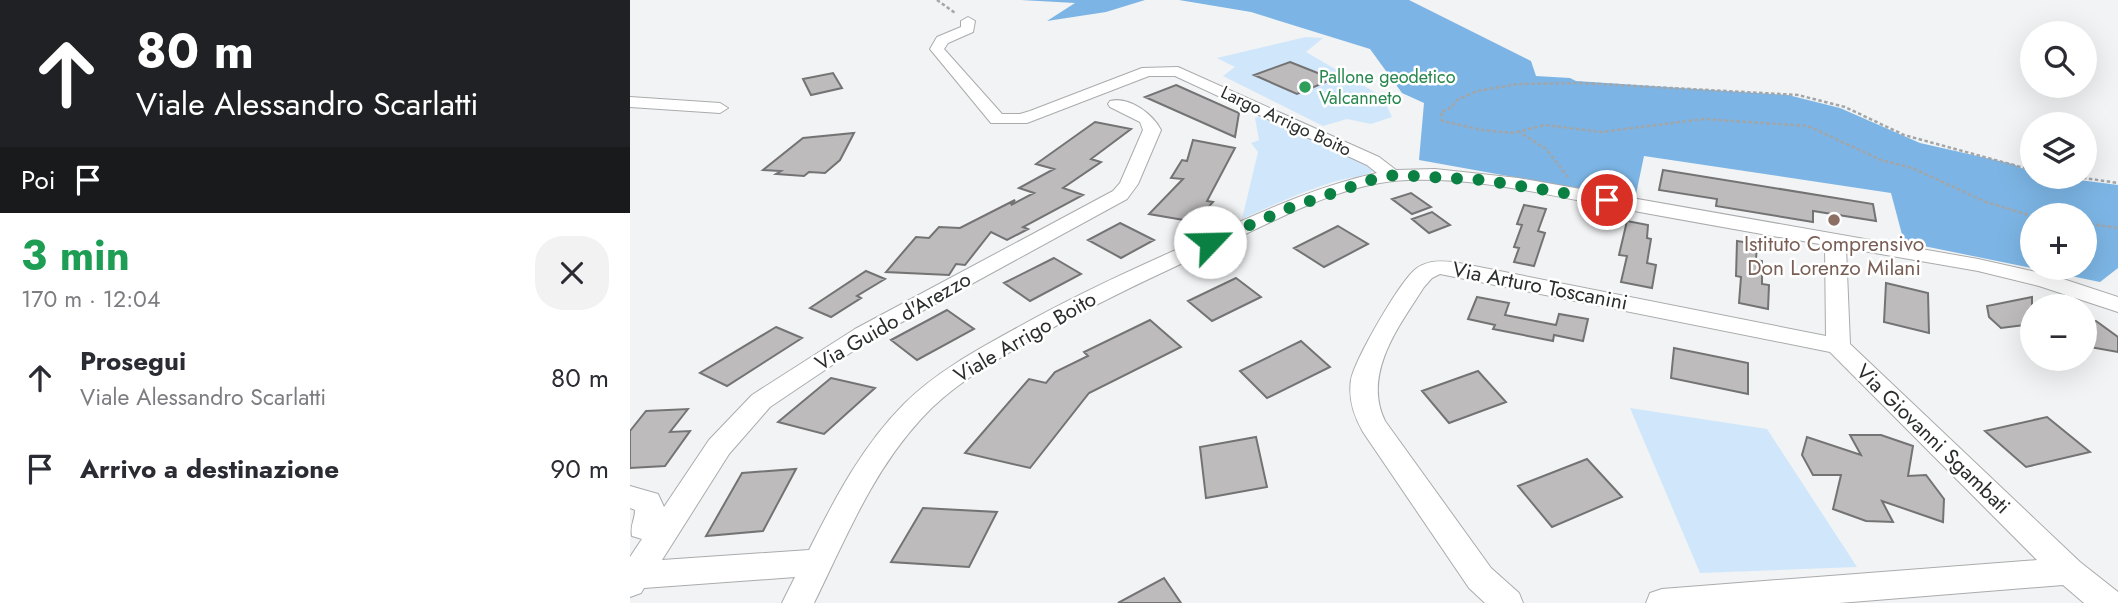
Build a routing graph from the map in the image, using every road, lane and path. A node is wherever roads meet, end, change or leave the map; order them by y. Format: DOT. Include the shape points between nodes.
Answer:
graph roads {
  1 [pos="937,0"];
  2 [pos="968,21"];
  3 [pos="1178,72"];
  4 [pos="630,102"];
  5 [pos="1116,104"];
  6 [pos="720,108"];
  7 [pos="1518,131"];
  8 [pos="2020,167"];
  9 [pos="1391,175"];
  10 [pos="2097,180"];
  11 [pos="2118,183"];
  12 [pos="1581,196"];
  13 [pos="2020,212"];
  14 [pos="2097,225"];
  15 [pos="2118,228"];
  16 [pos="1233,232"];
  17 [pos="1835,240"];
  18 [pos="2118,305"];
  19 [pos="1838,346"];
  20 [pos="630,497"];
  21 [pos="647,530"];
  22 [pos="818,562"];
  23 [pos="2069,571"];
  24 [pos="633,579"];
  25 [pos="798,603"];
  26 [pos="1507,603"];
  27 [pos="1661,603"];
  28 [pos="2108,603"];
  1 -- 2 [label="path"];
  2 -- 3 [label="street" via="968,29 942,40 937,49 997,118 1013,120 1036,114 1147,71"];
  3 -- 9 [label="street, Largo Arrigo Boito" via="1373,161"];
  4 -- 6 [label="street"];
  5 -- 21 [label="street, Via Guido d'Arezzo" via="1147,120 1152,130 1120,195 863,334 768,396 747,414"];
  7 -- 8 [label="path" via="1455,125 1442,121 1441,112 1477,91 1518,84 1798,95 1845,107 1905,135"];
  7 -- 12 [label="path" via="1546,149"];
  7 -- 13 [label="path" via="1545,125 1602,132 1703,119 1808,125 1881,160"];
  9 -- 12 [label="street" via="1467,178"];
  9 -- 16 [label="street, Largo Arrigo Boito" via="1322,196"];
  10 -- 11 [label="path"];
  12 -- 17 [label="street"];
  14 -- 15 [label="path"];
  16 -- 22 [label="street, Viale Arrigo Boito" via="1065,311 947,382 888,440"];
  17 -- 18 [label="street" via="2002,269"];
  17 -- 19 [label="street, Via Giovanni Sgambati"];
  19 -- 23 [label="street, Via Giovanni Sgambati"];
  19 -- 26 [label="street, Via Arturo Toscanini" via="1454,268 1424,273 1367,365 1364,408 1480,578"];
  20 -- 21 [label="street" via="648,502"];
  21 -- 24 [label="street, Via Guido d'Arezzo"];
  22 -- 24 [label="street"];
  22 -- 25 [label="street, Viale Arrigo Boito"];
  23 -- 27 [label="street"];
  23 -- 28 [label="street, Via Giovanni Sgambati"];
}
